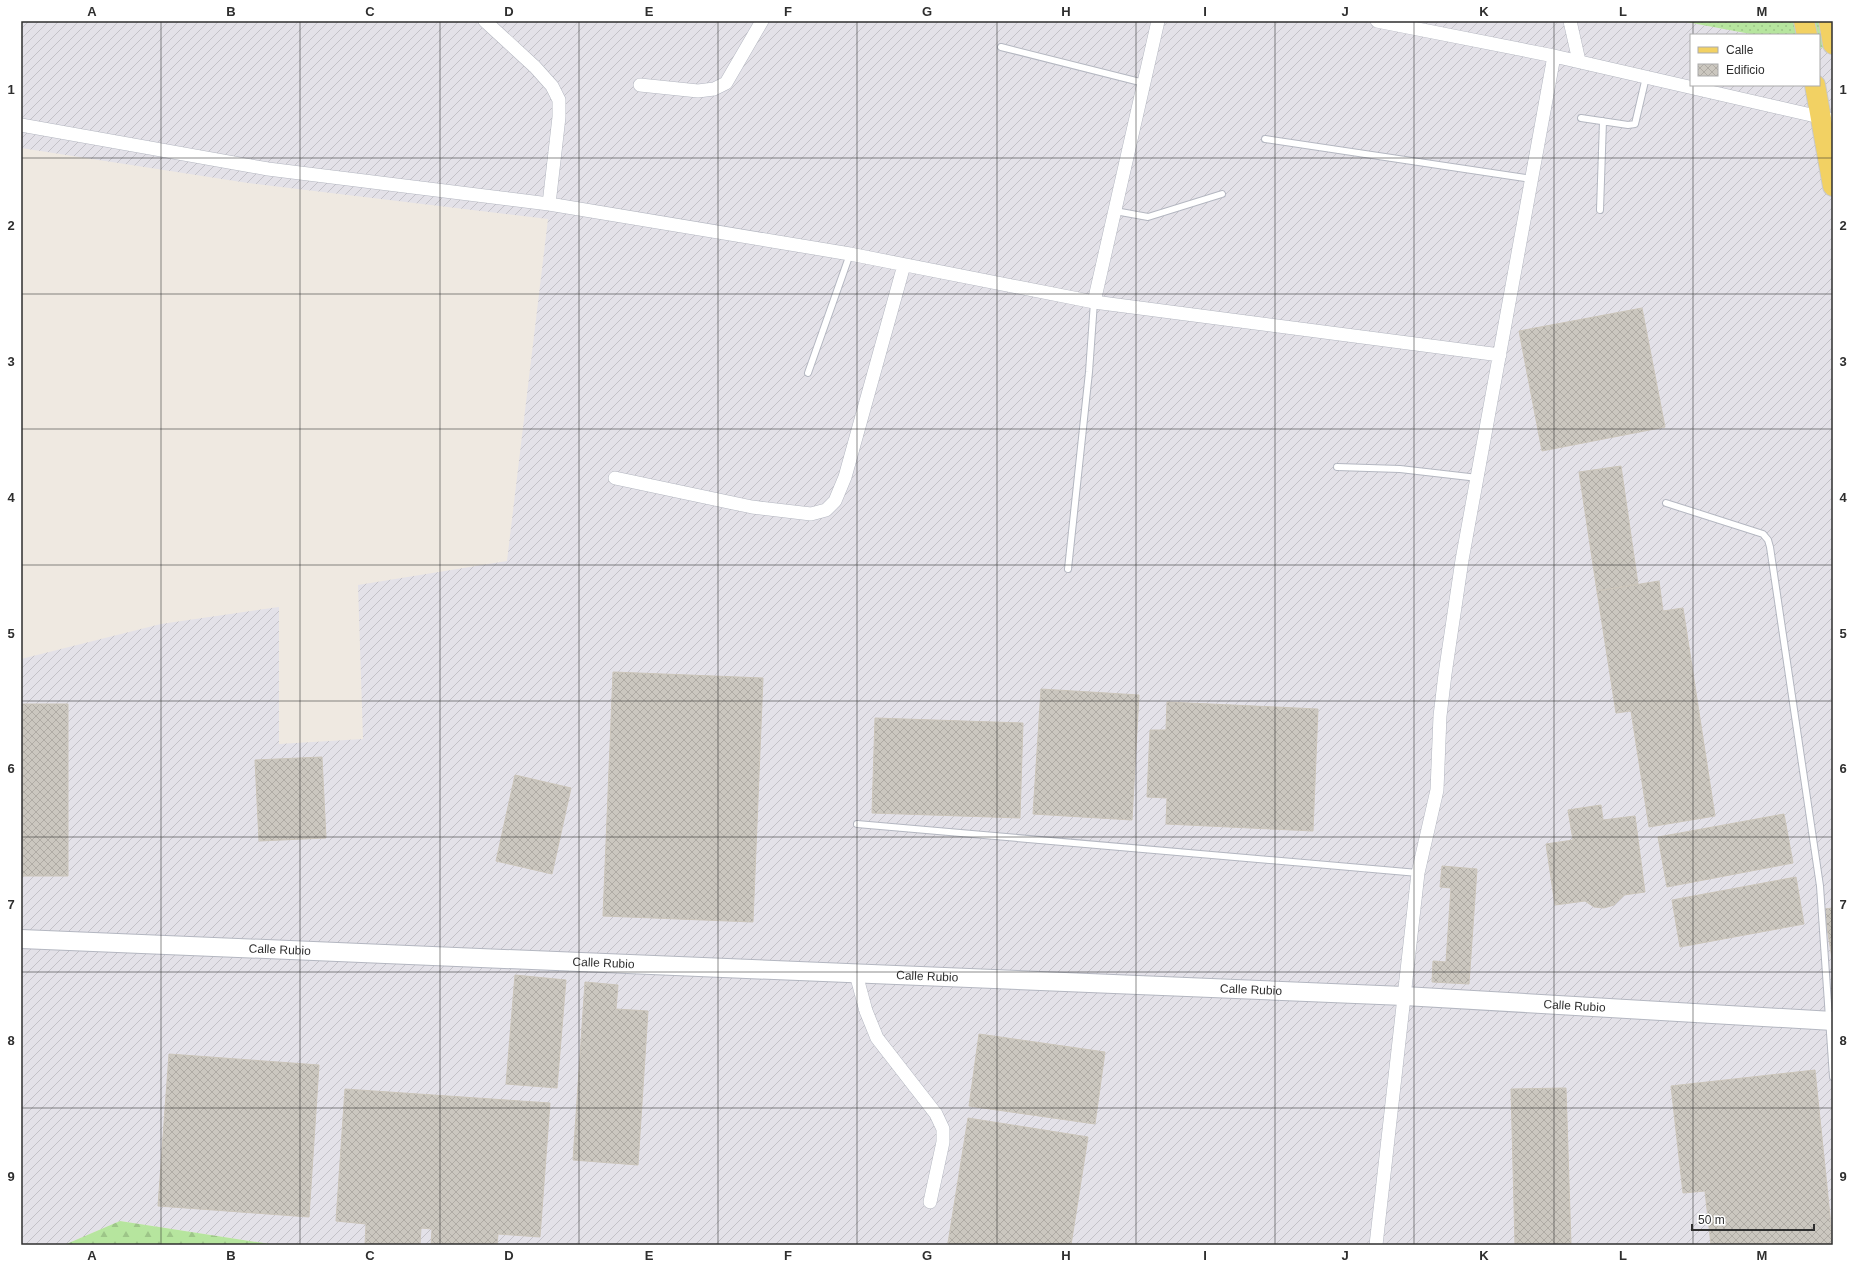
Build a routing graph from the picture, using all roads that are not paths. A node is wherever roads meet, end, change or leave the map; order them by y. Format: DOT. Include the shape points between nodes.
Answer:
graph roads {
  1 [pos="485,21"];
  2 [pos="762,21"];
  3 [pos="1158,21"];
  4 [pos="1377,21"];
  5 [pos="1570,21"];
  6 [pos="1804,21"];
  7 [pos="1829,21"];
  8 [pos="1807,34"];
  9 [pos="1833,44"];
  10 [pos="1001,47"];
  11 [pos="1554,56"];
  12 [pos="1579,61"];
  13 [pos="1646,77"];
  14 [pos="1144,83"];
  15 [pos="640,85"];
  16 [pos="1815,86"];
  17 [pos="1581,118"];
  18 [pos="1827,118"];
  19 [pos="1603,121"];
  20 [pos="21,125"];
  21 [pos="1265,139"];
  22 [pos="1532,179"];
  23 [pos="1833,186"];
  24 [pos="1222,194"];
  25 [pos="549,204"];
  26 [pos="1115,210"];
  27 [pos="1600,210"];
  28 [pos="850,254"];
  29 [pos="904,265"];
  30 [pos="1094,302"];
  31 [pos="1500,355"];
  32 [pos="808,373"];
  33 [pos="1337,467"];
  34 [pos="615,478"];
  35 [pos="1478,478"];
  36 [pos="1666,503"];
  37 [pos="1068,569"];
  38 [pos="857,824"];
  39 [pos="1418,873"];
  40 [pos="21,939"];
  41 [pos="856,974"];
  42 [pos="1404,996"];
  43 [pos="1831,1021"];
  44 [pos="1833,1077"];
  45 [pos="930,1202"];
  46 [pos="1376,1245"];
  1 -- 25 [label="street" via="535,67 552,86 559,100"];
  2 -- 15 [label="street" via="726,82 714,89 698,91"];
  3 -- 14 [label="street"];
  4 -- 11 [label="street"];
  5 -- 12 [label="street"];
  6 -- 8 [label="main road"];
  7 -- 9 [label="main road"];
  10 -- 14 [label="lane"];
  11 -- 12 [label="street"];
  11 -- 22 [label="street"];
  12 -- 13 [label="street"];
  13 -- 18 [label="street"];
  13 -- 19 [label="lane" via="1635,124"];
  14 -- 26 [label="street"];
  16 -- 18 [label="main road"];
  17 -- 19 [label="lane"];
  18 -- 23 [label="main road"];
  19 -- 27 [label="lane"];
  20 -- 25 [label="street" via="268,169"];
  21 -- 22 [label="lane"];
  22 -- 31 [label="street"];
  24 -- 26 [label="lane" via="1148,217"];
  25 -- 28 [label="street"];
  26 -- 30 [label="street"];
  28 -- 29 [label="street"];
  28 -- 32 [label="lane"];
  29 -- 30 [label="street"];
  29 -- 34 [label="street" via="846,478 835,500 826,510 811,514 752,507"];
  30 -- 31 [label="street"];
  30 -- 37 [label="lane" via="1090,372"];
  31 -- 35 [label="street"];
  33 -- 35 [label="lane" via="1400,469"];
  35 -- 39 [label="street" via="1462,560 1445,674 1440,716 1437,790"];
  36 -- 43 [label="lane" via="1763,534 1768,540 1820,886"];
  38 -- 39 [label="lane"];
  39 -- 42 [label="street"];
  40 -- 41 [label="street, Calle Rubio"];
  41 -- 42 [label="street, Calle Rubio"];
  41 -- 45 [label="street" via="866,1011 877,1038 936,1114 943,1129 943,1142"];
  42 -- 43 [label="street, Calle Rubio"];
  42 -- 46 [label="street"];
  43 -- 44 [label="lane"];
}
